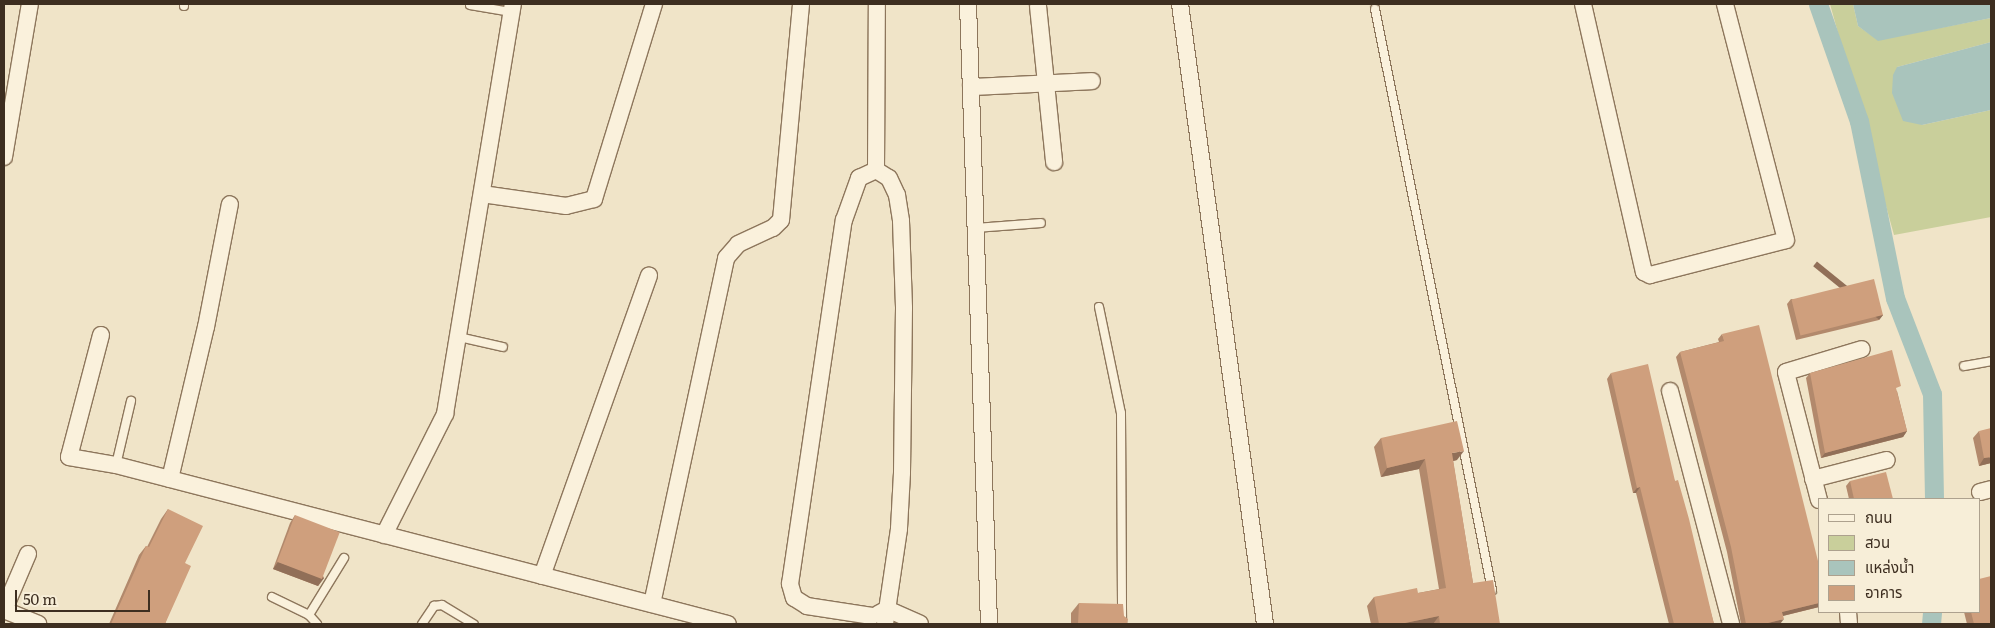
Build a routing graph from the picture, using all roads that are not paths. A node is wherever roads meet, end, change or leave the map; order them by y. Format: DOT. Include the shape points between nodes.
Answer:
graph roads {
  1 [pos="30,4"];
  2 [pos="654,4"];
  3 [pos="802,4"];
  4 [pos="877,4"];
  5 [pos="968,4"];
  6 [pos="1180,4"];
  7 [pos="1583,4"];
  8 [pos="1725,4"];
  9 [pos="470,5"];
  10 [pos="1038,6"];
  11 [pos="512,8"];
  12 [pos="1375,9"];
  13 [pos="1092,81"];
  14 [pos="1045,83"];
  15 [pos="971,87"];
  16 [pos="4,157"];
  17 [pos="1054,162"];
  18 [pos="876,170"];
  19 [pos="482,194"];
  20 [pos="230,204"];
  21 [pos="1041,223"];
  22 [pos="976,228"];
  23 [pos="649,275"];
  24 [pos="1099,307"];
  25 [pos="102,335"];
  26 [pos="459,337"];
  27 [pos="503,347"];
  28 [pos="1862,349"];
  29 [pos="1991,361"];
  30 [pos="1964,366"];
  31 [pos="1670,391"];
  32 [pos="131,401"];
  33 [pos="1887,460"];
  34 [pos="116,465"];
  35 [pos="170,479"];
  36 [pos="1813,479"];
  37 [pos="1818,498"];
  38 [pos="384,535"];
  39 [pos="28,554"];
  40 [pos="344,558"];
  41 [pos="542,576"];
  42 [pos="1493,595"];
  43 [pos="272,597"];
  44 [pos="652,604"];
  45 [pos="4,610"];
  46 [pos="308,615"];
  47 [pos="882,618"];
  48 [pos="38,624"];
  49 [pos="317,624"];
  50 [pos="422,624"];
  51 [pos="474,624"];
  52 [pos="728,624"];
  53 [pos="920,624"];
  54 [pos="989,624"];
  55 [pos="1122,624"];
  56 [pos="1265,624"];
  57 [pos="1731,624"];
  1 -- 16 [label="street"];
  2 -- 19 [label="street" via="594,199 566,206"];
  3 -- 44 [label="street" via="781,220 772,228 738,244 726,258"];
  4 -- 18 [label="street"];
  5 -- 15 [label="street"];
  6 -- 56 [label="street"];
  7 -- 8 [label="street" via="1644,272 1650,275 1786,240"];
  9 -- 11 [label="lane"];
  10 -- 14 [label="street"];
  11 -- 19 [label="street"];
  12 -- 42 [label="lane"];
  13 -- 14 [label="street"];
  14 -- 15 [label="street"];
  14 -- 17 [label="street"];
  15 -- 22 [label="street"];
  18 -- 47 [label="street" via="889,178 897,195 904,308 899,530"];
  18 -- 47 [label="street" via="859,178 844,220 790,584 794,598 807,606"];
  19 -- 26 [label="street"];
  20 -- 35 [label="street" via="206,326"];
  21 -- 22 [label="lane"];
  22 -- 54 [label="street"];
  23 -- 41 [label="street"];
  24 -- 55 [label="lane" via="1121,413"];
  25 -- 34 [label="street" via="69,457"];
  26 -- 27 [label="lane"];
  26 -- 38 [label="street" via="445,414"];
  28 -- 36 [label="street" via="1786,372"];
  29 -- 30 [label="lane"];
  31 -- 57 [label="street"];
  32 -- 34 [label="lane"];
  33 -- 36 [label="street"];
  34 -- 35 [label="street"];
  35 -- 38 [label="street"];
  36 -- 37 [label="street"];
  38 -- 41 [label="street"];
  39 -- 45 [label="street"];
  40 -- 46 [label="lane"];
  41 -- 44 [label="street"];
  43 -- 46 [label="lane"];
  44 -- 52 [label="street"];
  45 -- 48 [label="street"];
  46 -- 49 [label="lane"];
  47 -- 53 [label="street"];
  50 -- 51 [label="lane" via="434,606 442,605"];
}
